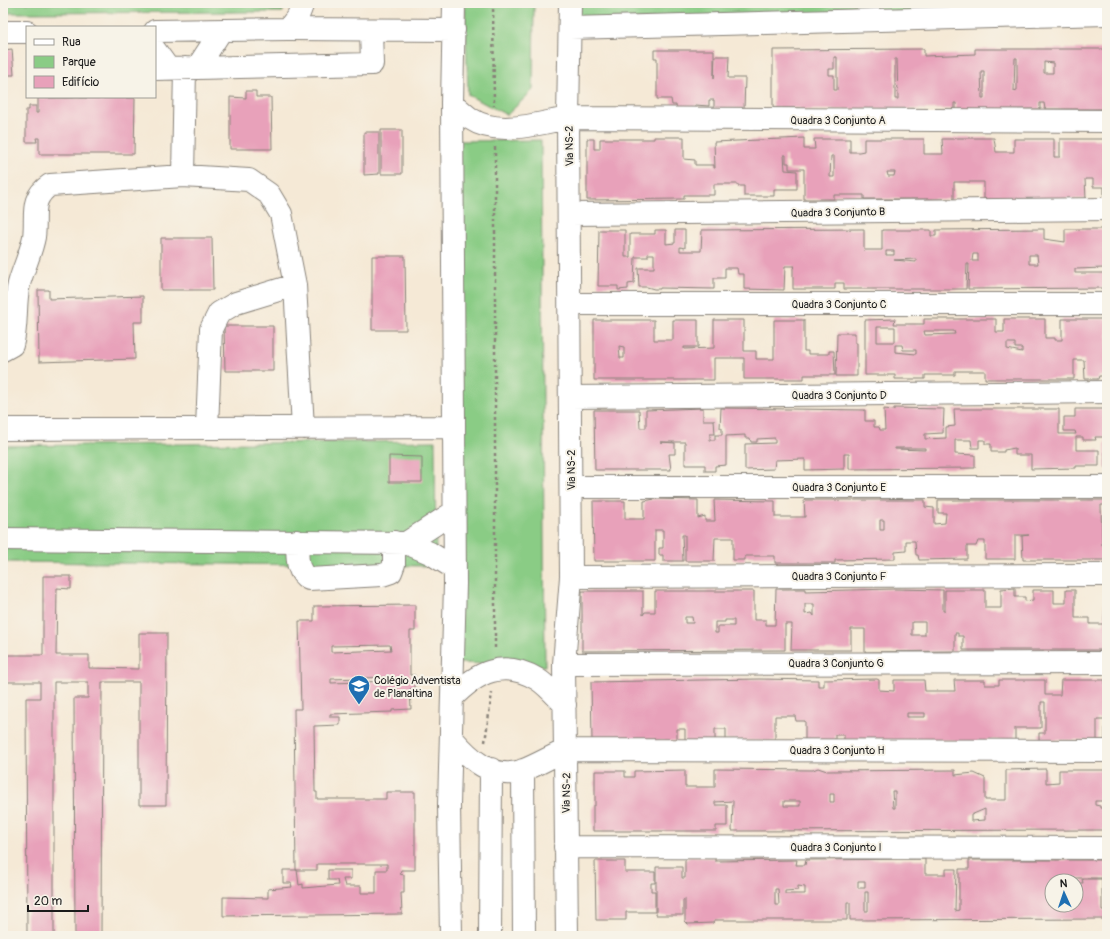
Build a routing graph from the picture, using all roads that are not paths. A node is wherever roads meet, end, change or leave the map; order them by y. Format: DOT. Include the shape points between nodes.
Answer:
graph roads {
  1 [pos="304,3"];
  2 [pos="454,3"];
  3 [pos="570,3"];
  4 [pos="921,11"];
  5 [pos="864,12"];
  6 [pos="1107,14"];
  7 [pos="570,28"];
  8 [pos="288,29"];
  9 [pos="371,30"];
  10 [pos="454,30"];
  11 [pos="156,31"];
  12 [pos="221,31"];
  13 [pos="3,32"];
  14 [pos="26,32"];
  15 [pos="156,51"];
  16 [pos="176,68"];
  17 [pos="452,103"];
  18 [pos="568,118"];
  19 [pos="1107,121"];
  20 [pos="183,176"];
  21 [pos="1107,209"];
  22 [pos="570,214"];
  23 [pos="296,285"];
  24 [pos="570,304"];
  25 [pos="1107,304"];
  26 [pos="3,350"];
  27 [pos="1107,392"];
  28 [pos="570,397"];
  29 [pos="454,427"];
  30 [pos="207,428"];
  31 [pos="303,428"];
  32 [pos="3,429"];
  33 [pos="571,487"];
  34 [pos="1107,487"];
  35 [pos="454,512"];
  36 [pos="3,539"];
  37 [pos="297,541"];
  38 [pos="400,542"];
  39 [pos="454,568"];
  40 [pos="1107,575"];
  41 [pos="571,577"];
  42 [pos="1107,663"];
  43 [pos="564,664"];
  44 [pos="452,698"];
  45 [pos="565,704"];
  46 [pos="451,737"];
  47 [pos="566,750"];
  48 [pos="1107,751"];
  49 [pos="486,768"];
  50 [pos="523,770"];
  51 [pos="565,847"];
  52 [pos="1107,848"];
  53 [pos="451,936"];
  54 [pos="490,936"];
  55 [pos="524,936"];
  56 [pos="567,936"];
  1 -- 8 [label="street"];
  2 -- 10 [label="street"];
  3 -- 7 [label="street, Via NS-2"];
  4 -- 5 [label="street"];
  4 -- 6 [label="street"];
  5 -- 7 [label="street"];
  7 -- 18 [label="street, Via NS-2"];
  8 -- 9 [label="street"];
  8 -- 12 [label="street"];
  9 -- 10 [label="street"];
  9 -- 16 [label="street" via="372,64"];
  10 -- 17 [label="street"];
  11 -- 12 [label="street"];
  12 -- 16 [label="street"];
  13 -- 14 [label="street"];
  15 -- 16 [label="street"];
  16 -- 20 [label="street"];
  17 -- 18 [label="street, Quadra 3 Conjunto A" via="472,120 494,128 517,127"];
  17 -- 29 [label="street"];
  18 -- 19 [label="street, Quadra 3 Conjunto A"];
  18 -- 22 [label="street, Via NS-2"];
  20 -- 23 [label="street" via="249,180 269,194 281,214"];
  20 -- 26 [label="street" via="50,185 41,191 36,201 34,238 19,286 16,332 12,345"];
  21 -- 22 [label="street, Quadra 3 Conjunto B"];
  22 -- 24 [label="street, Via NS-2"];
  23 -- 30 [label="street" via="236,303 219,313 211,329"];
  23 -- 31 [label="street"];
  24 -- 25 [label="street, Quadra 3 Conjunto C"];
  24 -- 28 [label="street, Via NS-2"];
  27 -- 28 [label="street, Quadra 3 Conjunto D"];
  28 -- 33 [label="street, Via NS-2"];
  29 -- 31 [label="street"];
  29 -- 35 [label="street"];
  30 -- 31 [label="street"];
  30 -- 32 [label="street"];
  33 -- 34 [label="street, Quadra 3 Conjunto E"];
  33 -- 41 [label="street, Via NS-2"];
  35 -- 38 [label="street"];
  35 -- 39 [label="street"];
  36 -- 37 [label="street"];
  37 -- 38 [label="street"];
  37 -- 38 [label="street" via="299,570 309,579 382,575 391,572"];
  38 -- 39 [label="street" via="430,553"];
  39 -- 44 [label="street"];
  40 -- 41 [label="street, Quadra 3 Conjunto F"];
  41 -- 43 [label="street, Via NS-2"];
  42 -- 43 [label="street, Quadra 3 Conjunto G"];
  43 -- 45 [label="street, Via NS-2"];
  44 -- 45 [label="street" via="478,676 495,669 518,670 538,680"];
  44 -- 46 [label="street"];
  45 -- 47 [label="street, Via NS-2"];
  46 -- 49 [label="street" via="463,751"];
  46 -- 53 [label="street"];
  47 -- 48 [label="street, Quadra 3 Conjunto H"];
  47 -- 50 [label="street"];
  47 -- 51 [label="street, Via NS-2"];
  49 -- 50 [label="street" via="510,773"];
  49 -- 54 [label="street"];
  50 -- 55 [label="street"];
  51 -- 52 [label="street, Quadra 3 Conjunto I"];
  51 -- 56 [label="street, Via NS-2"];
}
